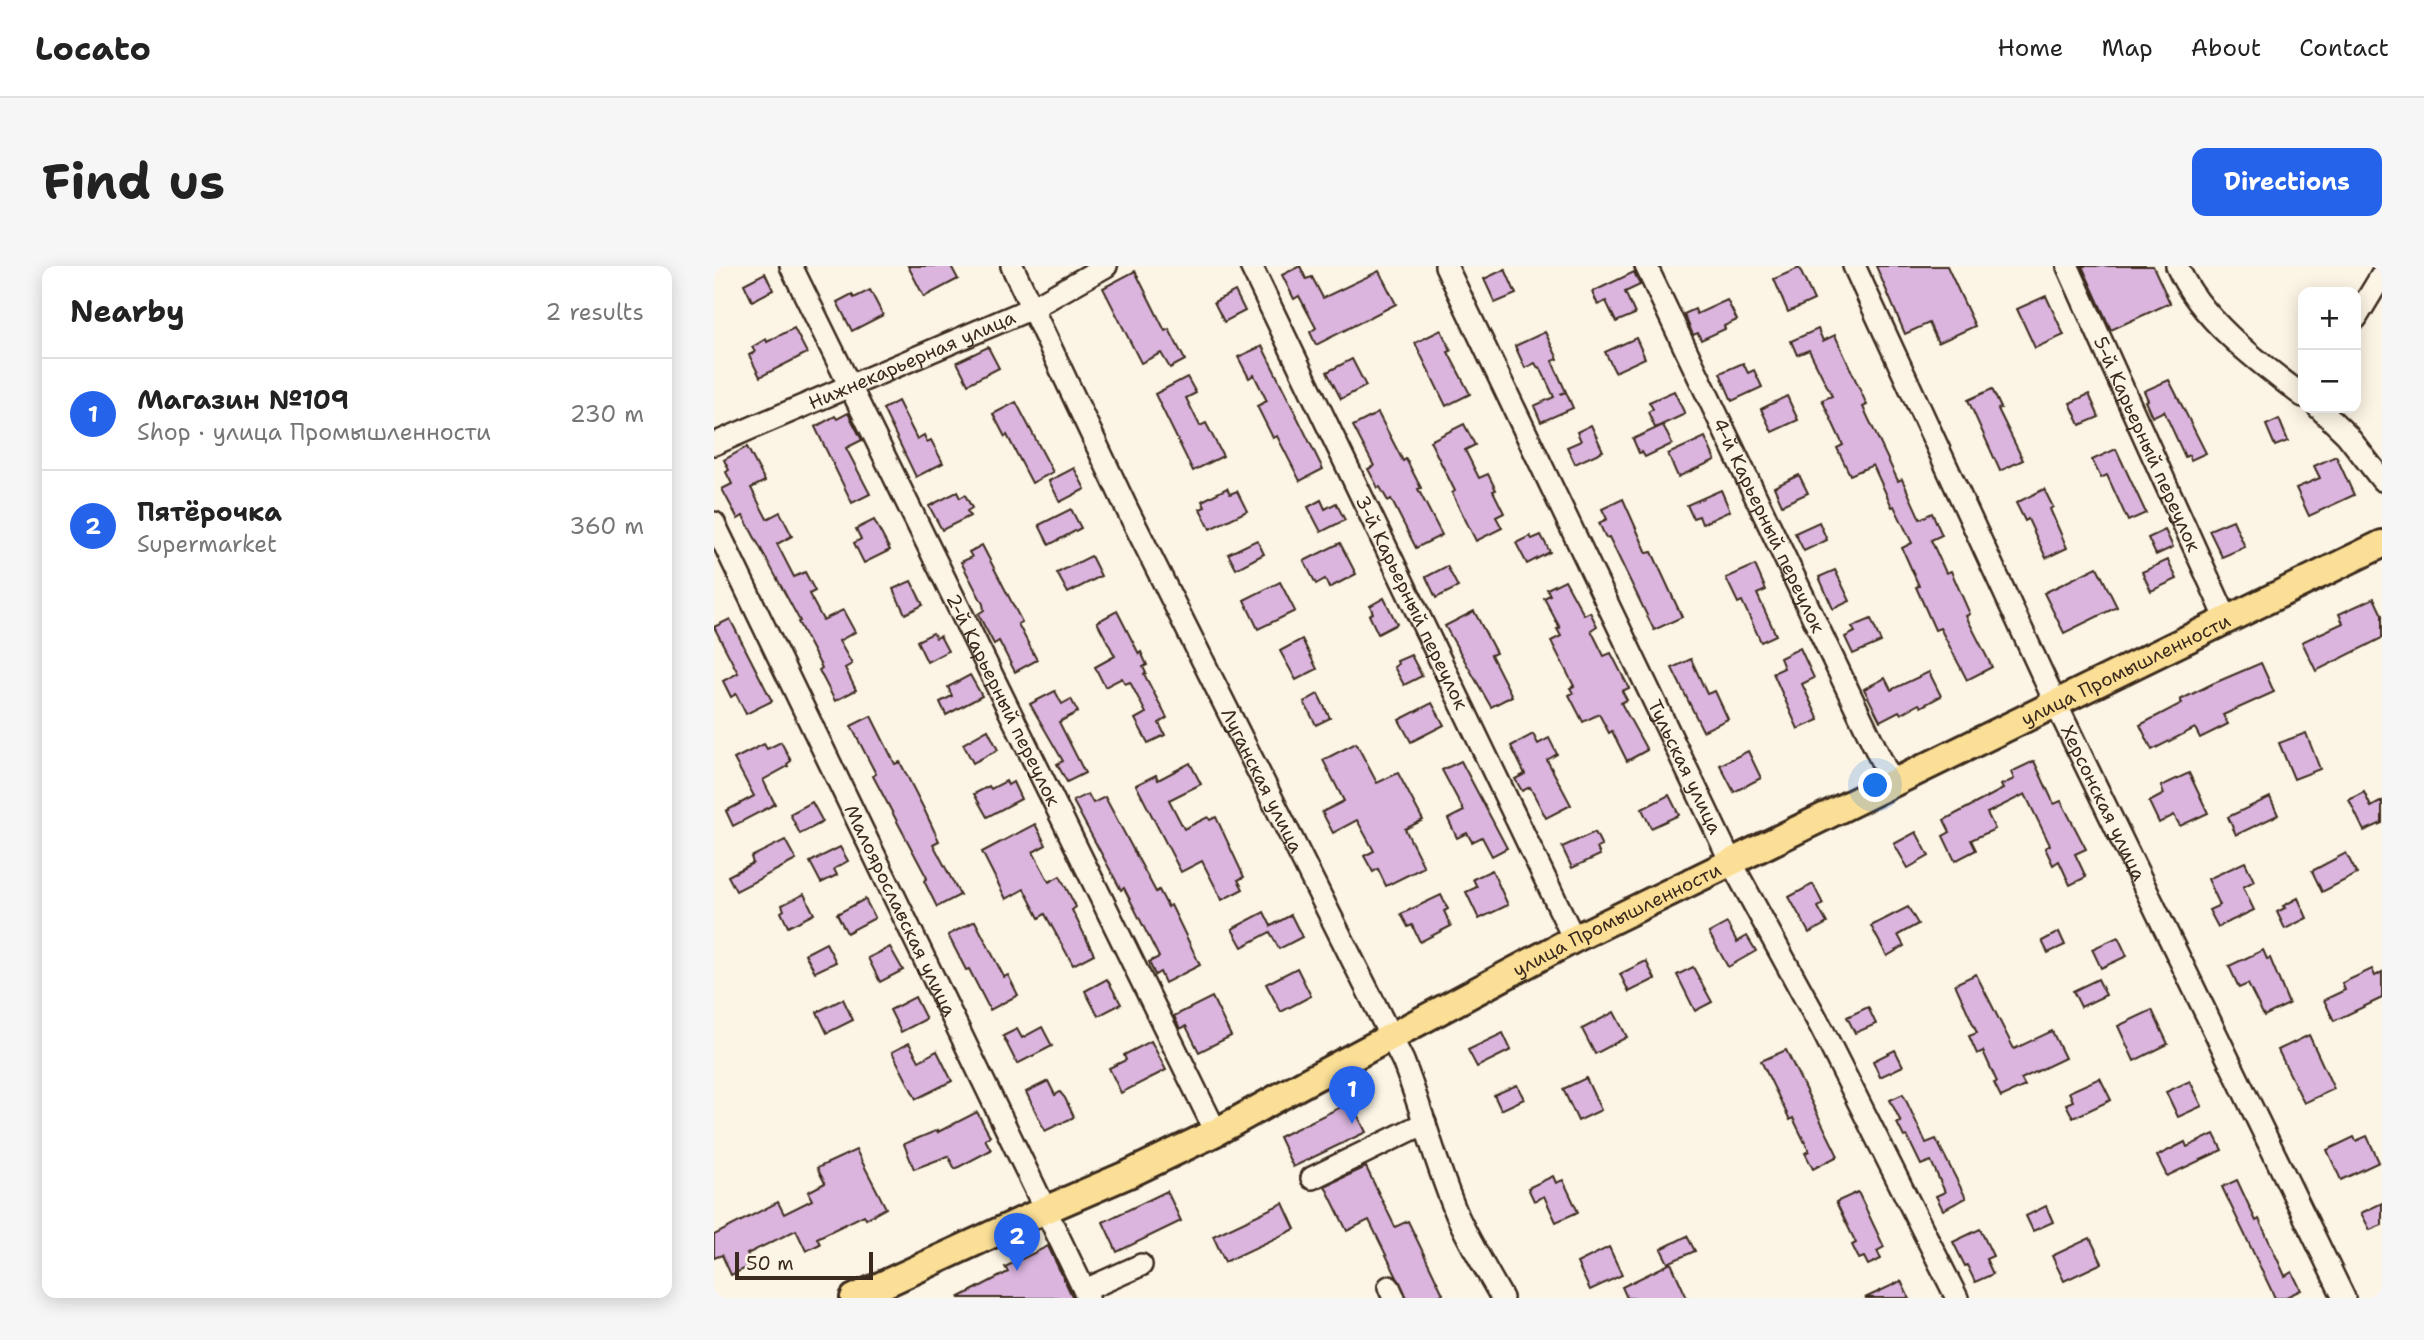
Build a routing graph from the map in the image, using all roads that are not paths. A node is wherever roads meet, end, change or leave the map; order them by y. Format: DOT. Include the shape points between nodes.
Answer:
graph roads {
  1 [pos="791,266"];
  2 [pos="1012,266"];
  3 [pos="1106,266"];
  4 [pos="1251,266"];
  5 [pos="1446,266"];
  6 [pos="1646,266"];
  7 [pos="1854,266"];
  8 [pos="2177,266"];
  9 [pos="2068,267"];
  10 [pos="2382,275"];
  11 [pos="1032,308"];
  12 [pos="2361,310"];
  13 [pos="849,386"];
  14 [pos="2298,392"];
  15 [pos="2324,413"];
  16 [pos="714,444"];
  17 [pos="2382,480"];
  18 [pos="714,523"];
  19 [pos="2382,544"];
  20 [pos="2227,620"];
  21 [pos="2056,704"];
  22 [pos="1892,783"];
  23 [pos="1731,862"];
  24 [pos="1574,939"];
  25 [pos="1390,1036"];
  26 [pos="1425,1123"];
  27 [pos="1216,1132"];
  28 [pos="1312,1178"];
  29 [pos="1045,1210"];
  30 [pos="1141,1265"];
  31 [pos="1087,1294"];
  32 [pos="854,1298"];
  33 [pos="1502,1298"];
  34 [pos="1957,1298"];
  35 [pos="2344,1298"];
  1 -- 13 [label="street, 2-й Карьерный переулок"];
  2 -- 11 [label="street, Луганская улица"];
  3 -- 11 [label="street, Нижнекарьерная улица"];
  4 -- 24 [label="street, 3-й Карьерный переулок"];
  5 -- 23 [label="street, Тульская улица"];
  6 -- 22 [label="street, 4-й Карьерный переулок"];
  7 -- 21 [label="street, Херсонская улица"];
  8 -- 14 [label="street" via="2184,283 2209,314"];
  9 -- 20 [label="street, 5-й Карьерный переулок"];
  10 -- 12 [label="street"];
  11 -- 13 [label="street, Нижнекарьерная улица"];
  11 -- 25 [label="street, Луганская улица"];
  13 -- 16 [label="street, Нижнекарьерная улица"];
  13 -- 27 [label="street, 2-й Карьерный переулок"];
  15 -- 17 [label="street"];
  18 -- 29 [label="street, Малоярославская улица"];
  19 -- 20 [label="main road, улица Промышленности"];
  20 -- 21 [label="main road, улица Промышленности"];
  21 -- 22 [label="main road, улица Промышленности"];
  21 -- 35 [label="street, Херсонская улица"];
  22 -- 23 [label="main road, улица Промышленности"];
  23 -- 24 [label="main road, улица Промышленности"];
  23 -- 34 [label="street, Тульская улица" via="1822,1029"];
  24 -- 25 [label="main road, улица Промышленности"];
  25 -- 26 [label="street, Луганская улица"];
  25 -- 27 [label="main road, улица Промышленности"];
  26 -- 28 [label="street"];
  26 -- 33 [label="street, Луганская улица" via="1459,1219"];
  27 -- 29 [label="main road, улица Промышленности"];
  29 -- 31 [label="street, Малоярославская улица"];
  29 -- 32 [label="main road, улица Промышленности"];
  30 -- 31 [label="street"];
}
